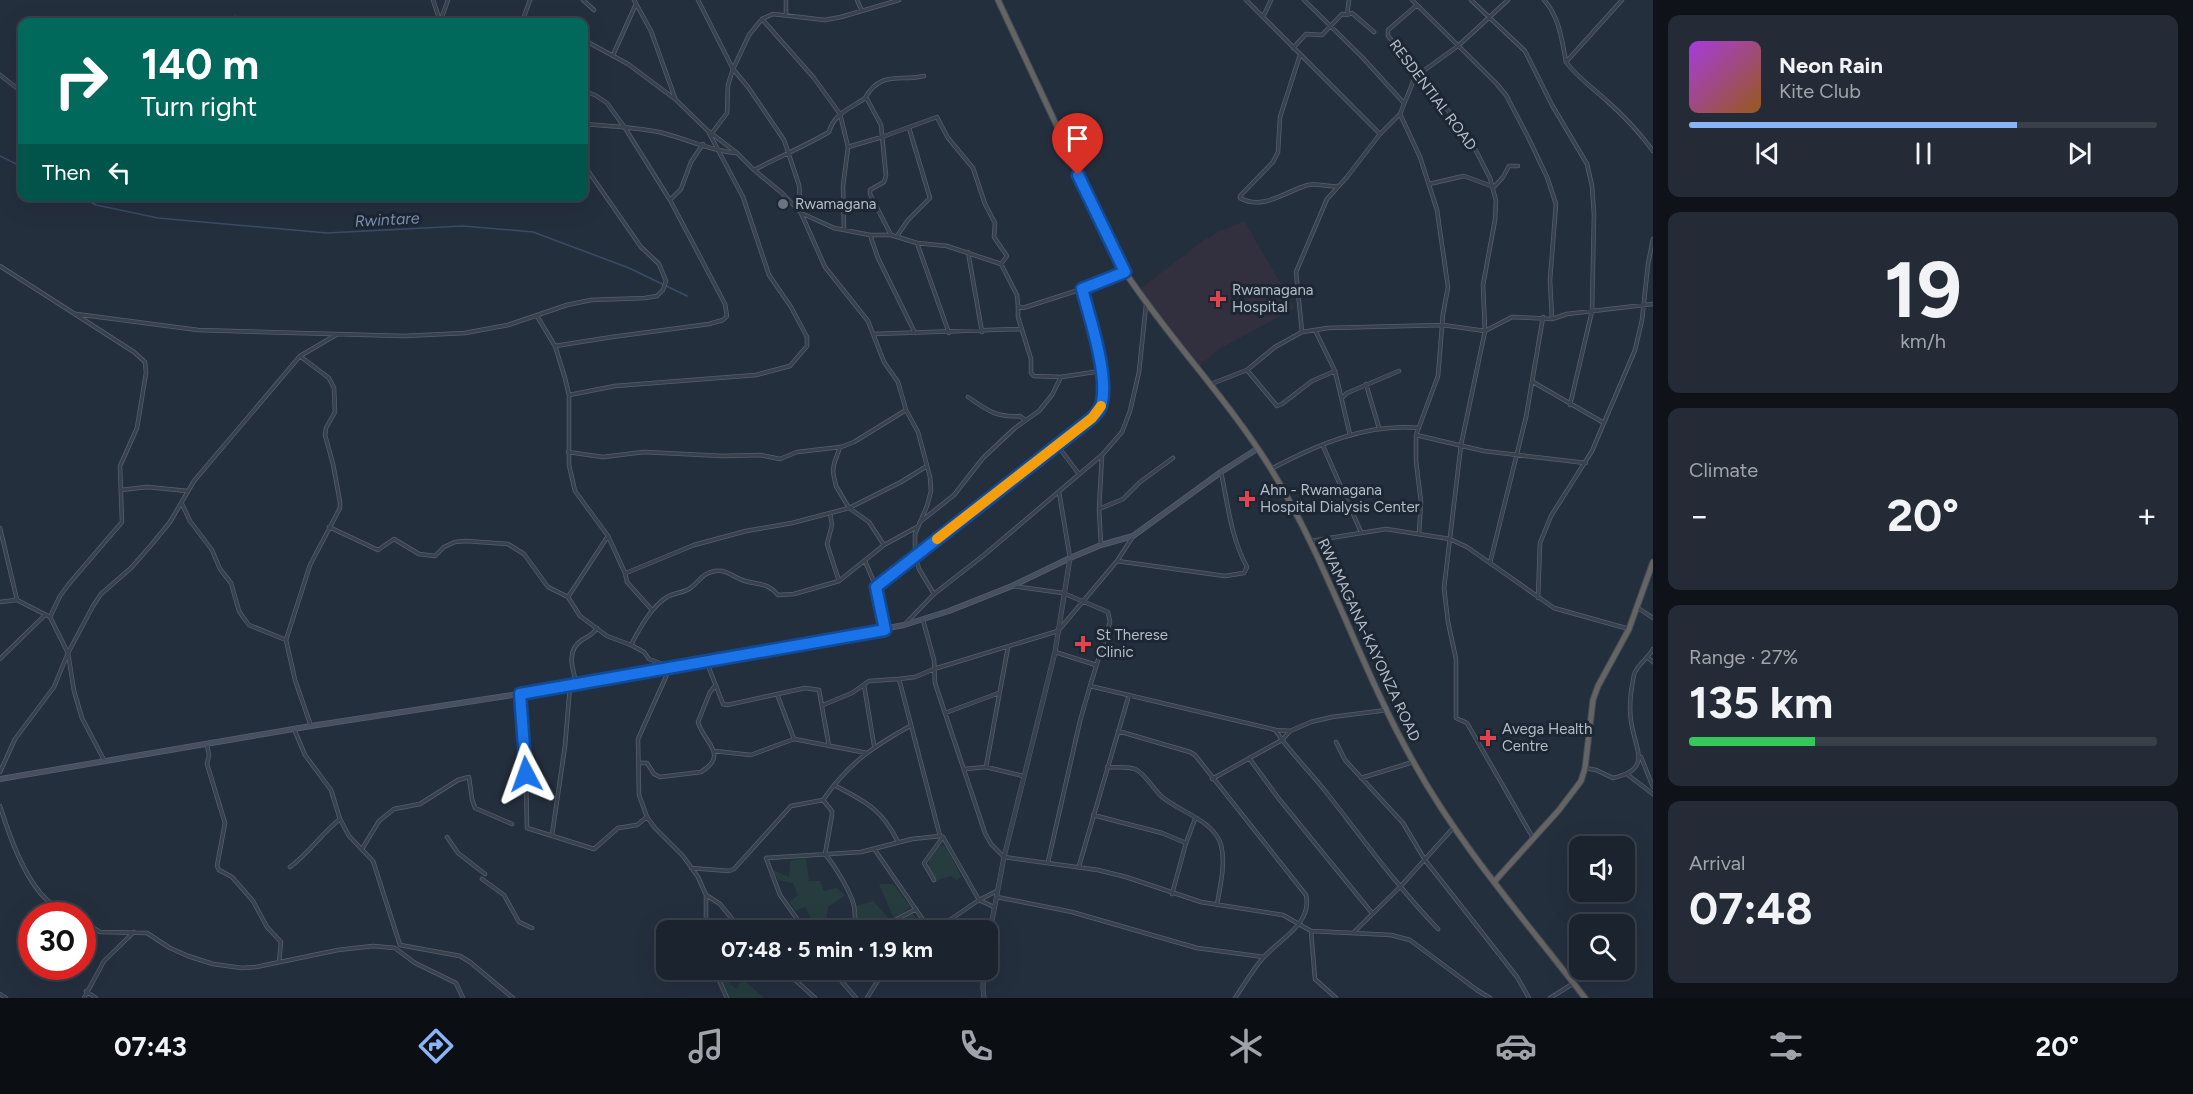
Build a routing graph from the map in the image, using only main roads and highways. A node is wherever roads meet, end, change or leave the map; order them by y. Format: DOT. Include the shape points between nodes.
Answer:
graph roads {
  1 [pos="998,0"];
  2 [pos="1257,449"];
  3 [pos="1653,562"];
  4 [pos="0,779"];
  5 [pos="1494,882"];
  6 [pos="1585,998"];
  1 -- 2 [label="highway, RWAMAGANA-KAYONZA ROAD" via="1125,272"];
  2 -- 4 [label="main road" via="1133,536 1101,545 923,620 885,630 612,680"];
  2 -- 5 [label="highway, RWAMAGANA-KAYONZA ROAD" via="1309,541 1413,762"];
  3 -- 5 [label="highway" via="1629,629 1593,700 1585,768 1576,789"];
  5 -- 6 [label="highway, RWAMAGANA-KAYONZA ROAD"];
}
